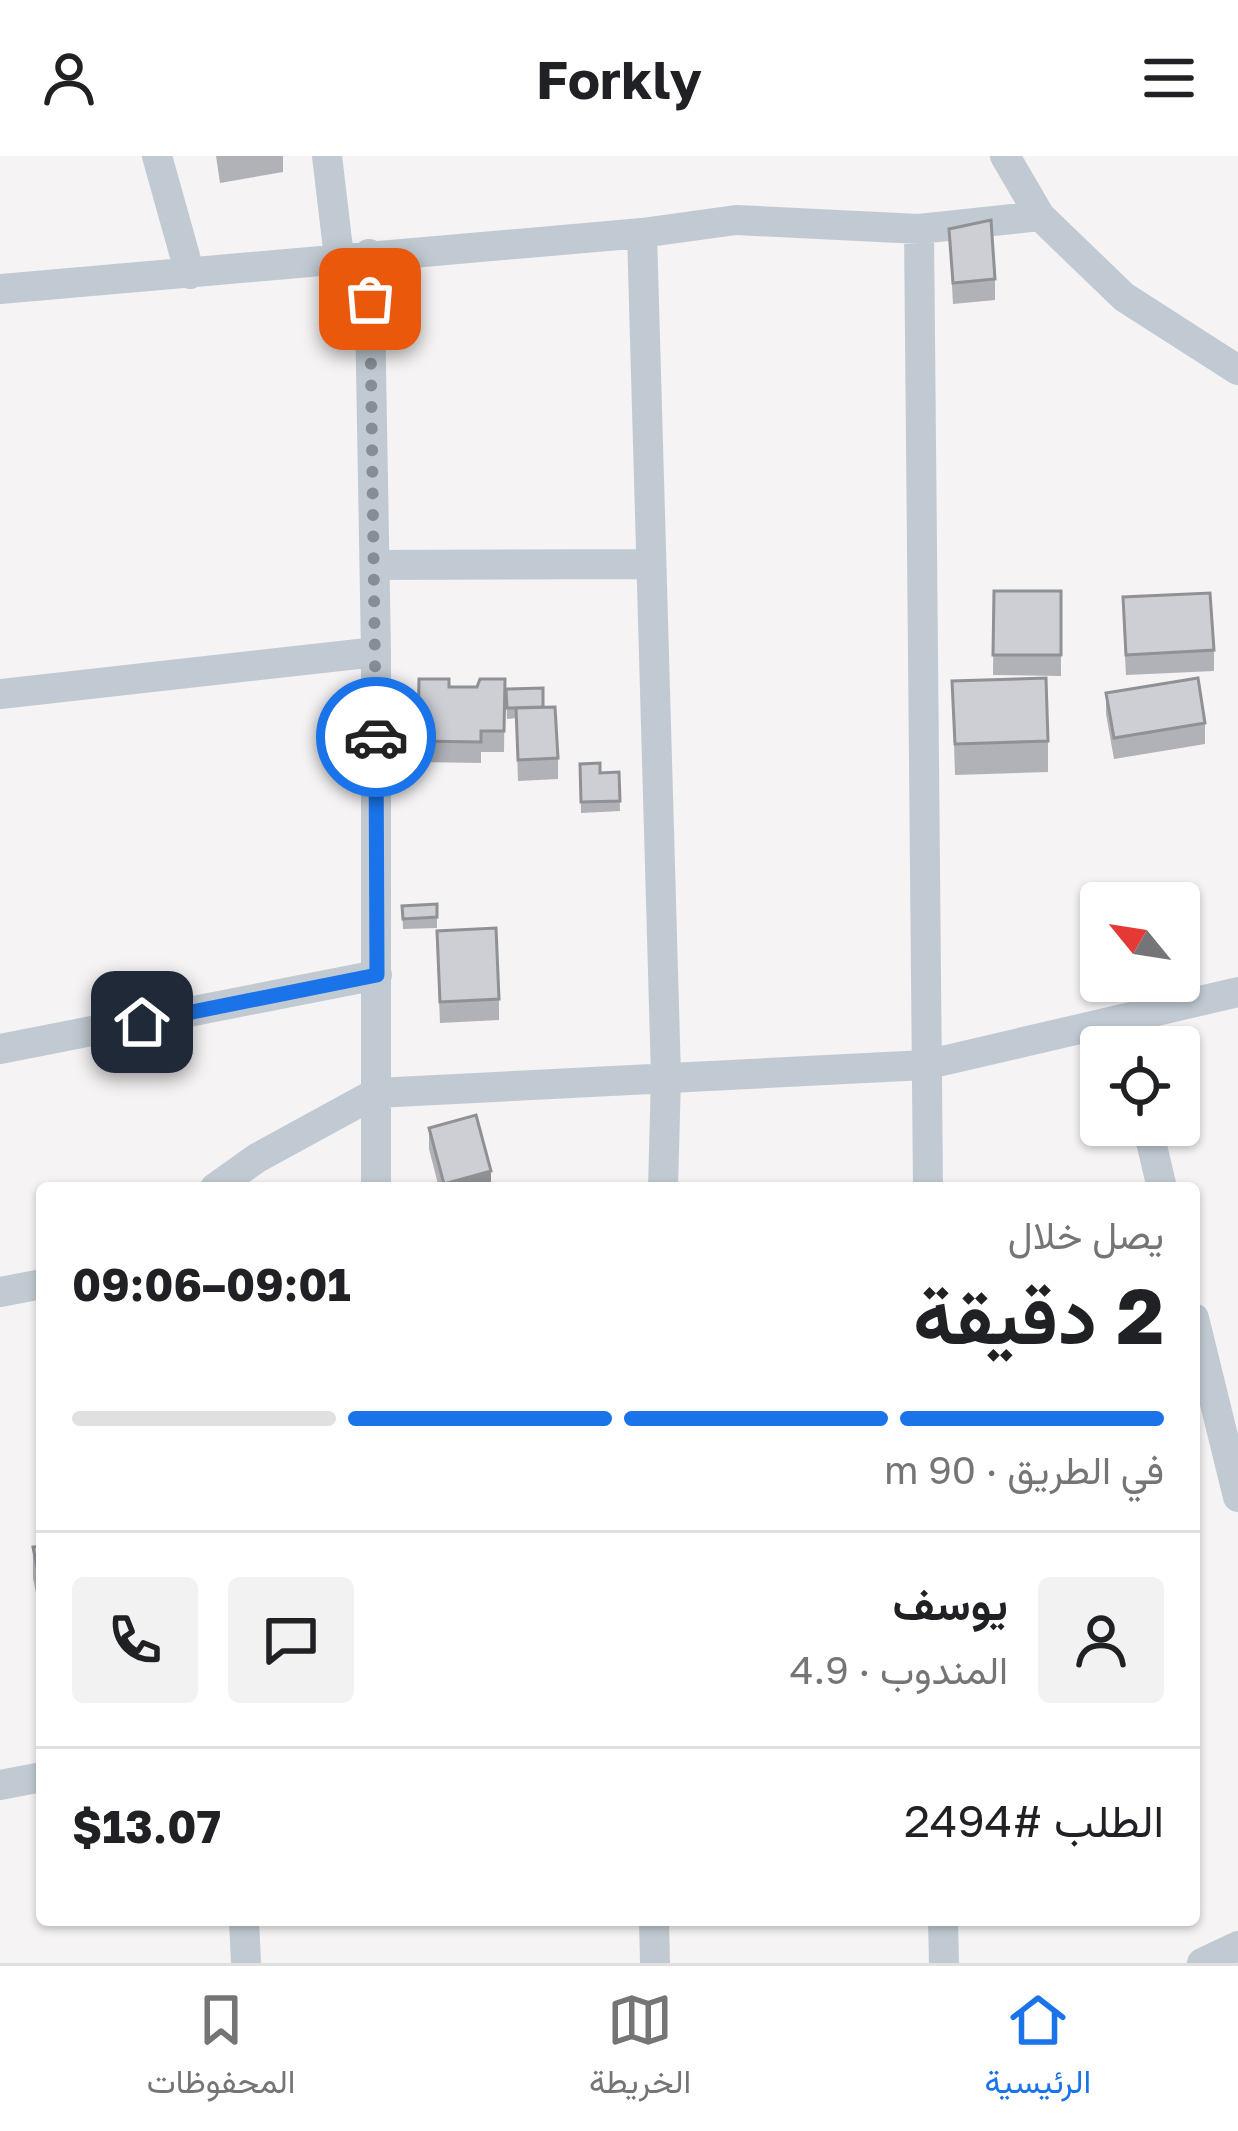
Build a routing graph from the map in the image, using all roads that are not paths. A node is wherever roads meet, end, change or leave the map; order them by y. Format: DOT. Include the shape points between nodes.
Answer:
graph roads {
  1 [pos="158,156"];
  2 [pos="327,156"];
  3 [pos="1005,156"];
  4 [pos="1040,216"];
  5 [pos="919,229"];
  6 [pos="642,233"];
  7 [pos="354,256"];
  8 [pos="190,274"];
  9 [pos="0,289"];
  10 [pos="1237,374"];
  11 [pos="644,564"];
  12 [pos="375,565"];
  13 [pos="376,652"];
  14 [pos="0,694"];
  15 [pos="377,975"];
  16 [pos="1238,992"];
  17 [pos="1143,1026"];
  18 [pos="1080,1040"];
  19 [pos="0,1048"];
  20 [pos="925,1065"];
  21 [pos="666,1077"];
  22 [pos="376,1093"];
  23 [pos="1152,1146"];
  24 [pos="223,1182"];
  25 [pos="376,1182"];
  26 [pos="663,1182"];
  27 [pos="928,1182"];
  28 [pos="1161,1182"];
  29 [pos="36,1285"];
  30 [pos="0,1292"];
  31 [pos="1200,1342"];
  32 [pos="1238,1497"];
  33 [pos="36,1778"];
  34 [pos="0,1785"];
  35 [pos="244,1926"];
  36 [pos="654,1926"];
  37 [pos="943,1926"];
  38 [pos="1238,1946"];
  39 [pos="246,1963"];
  40 [pos="655,1963"];
  41 [pos="944,1963"];
  42 [pos="1202,1963"];
  1 -- 8 [label="street"];
  2 -- 7 [label="street"];
  3 -- 4 [label="street"];
  4 -- 5 [label="street"];
  4 -- 10 [label="street" via="1124,297"];
  5 -- 6 [label="street" via="736,220"];
  5 -- 20 [label="street"];
  6 -- 7 [label="street"];
  6 -- 21 [label="street"];
  7 -- 8 [label="street"];
  7 -- 12 [label="street"];
  8 -- 9 [label="street"];
  11 -- 12 [label="street"];
  12 -- 13 [label="street"];
  13 -- 14 [label="street"];
  13 -- 15 [label="street"];
  15 -- 19 [label="street"];
  15 -- 22 [label="street"];
  16 -- 17 [label="street"];
  18 -- 20 [label="street"];
  20 -- 21 [label="street"];
  20 -- 27 [label="street"];
  21 -- 22 [label="street"];
  21 -- 26 [label="street"];
  22 -- 24 [label="street"];
  22 -- 25 [label="street"];
  23 -- 28 [label="street"];
  29 -- 30 [label="street"];
  31 -- 32 [label="street"];
  33 -- 34 [label="street"];
  35 -- 39 [label="street"];
  36 -- 40 [label="street"];
  37 -- 41 [label="street"];
  38 -- 42 [label="street"];
}
